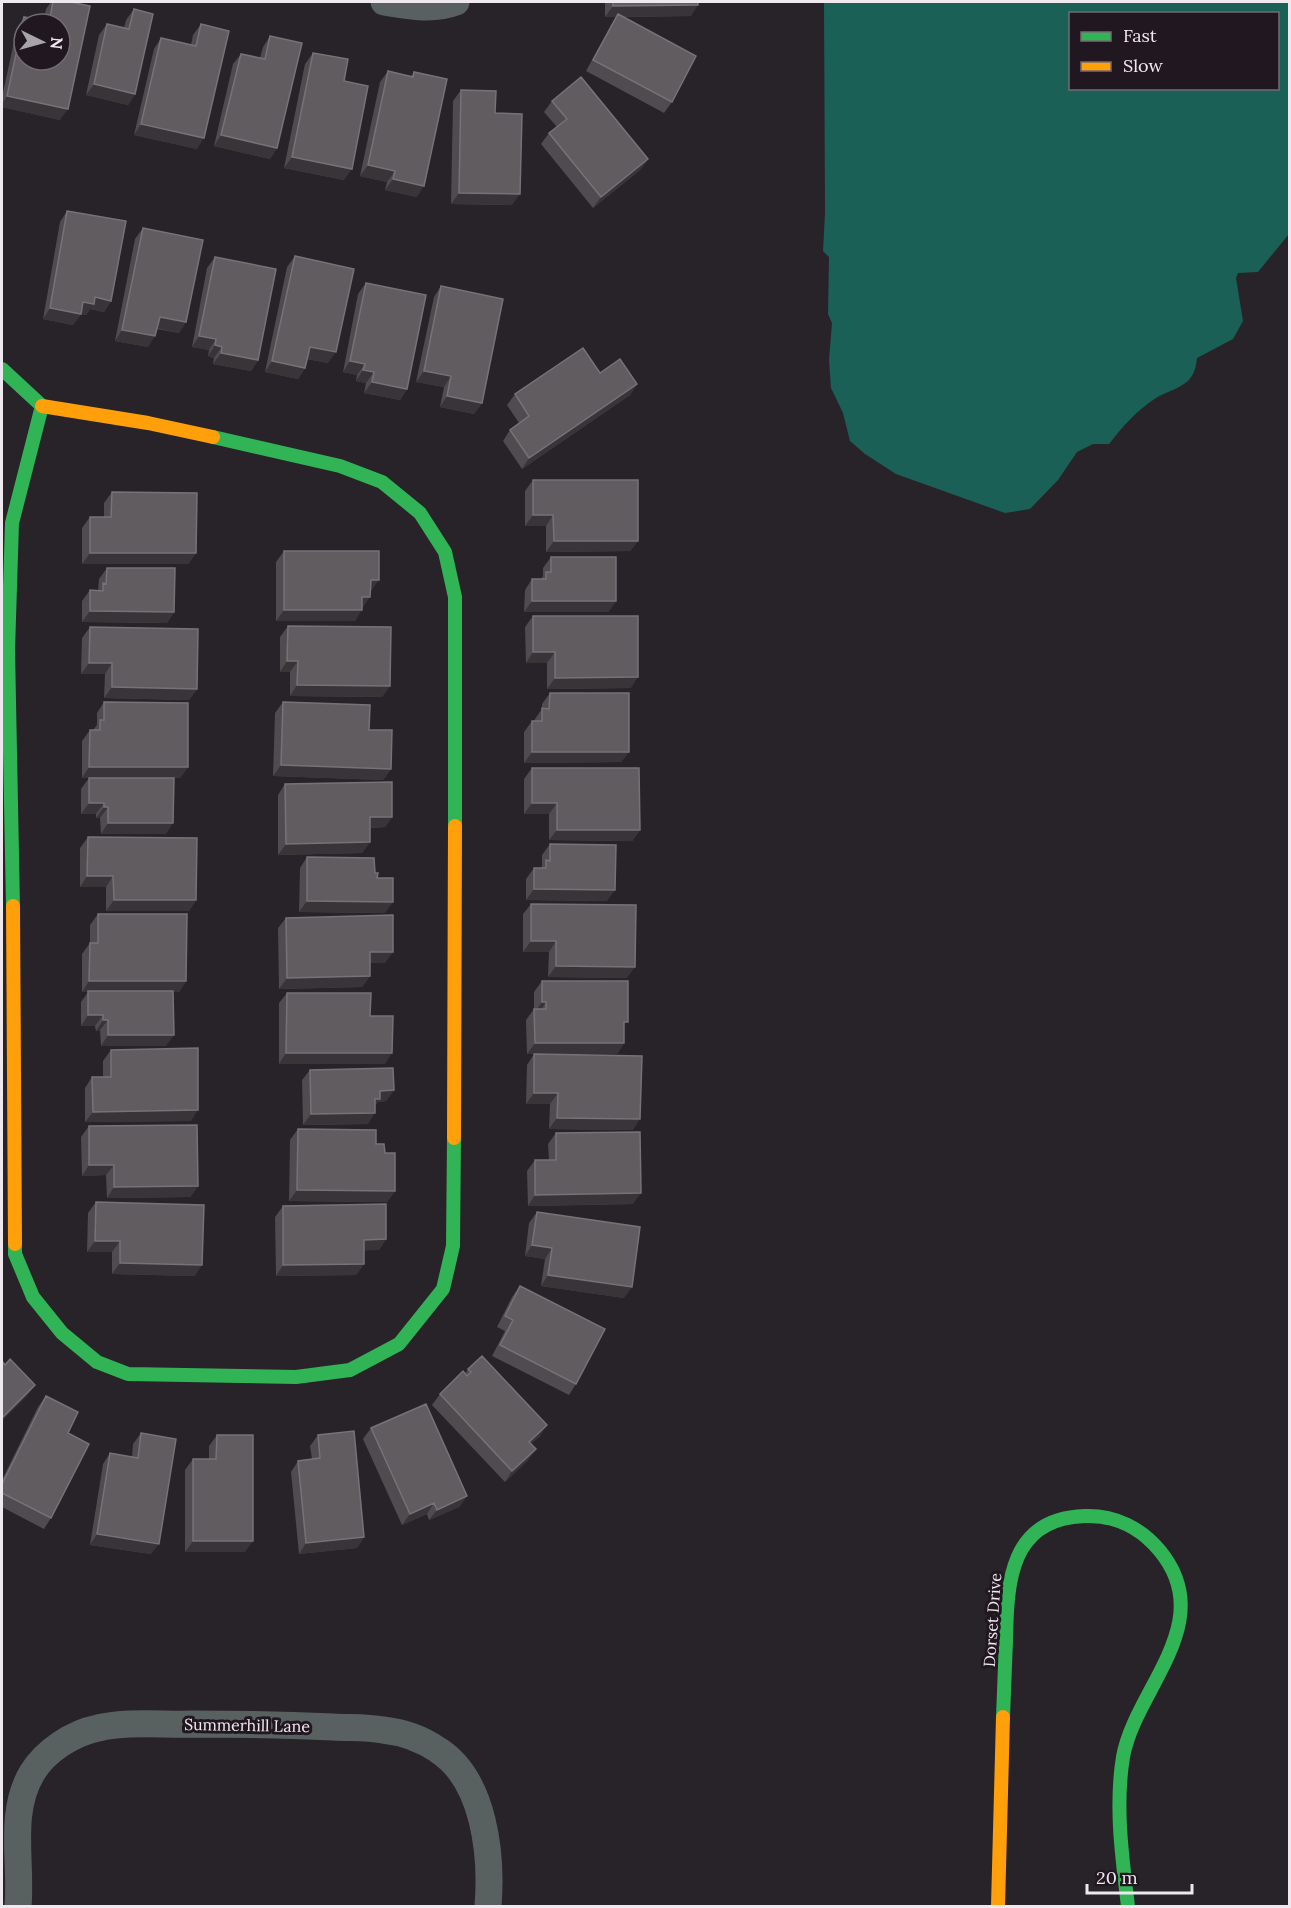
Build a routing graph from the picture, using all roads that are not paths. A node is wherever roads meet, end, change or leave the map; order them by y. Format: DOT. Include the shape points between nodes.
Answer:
graph roads {
  1 [pos="384,2"];
  2 [pos="456,2"];
  3 [pos="2,369"];
  4 [pos="42,406"];
  5 [pos="6,830"];
  6 [pos="18,1906"];
  7 [pos="488,1906"];
  8 [pos="998,1906"];
  9 [pos="1128,1906"];
  1 -- 2 [label="street" via="415,7"];
  3 -- 4 [label="street"];
  4 -- 5 [label="street" via="12,523"];
  4 -- 5 [label="street" via="148,423 340,466 382,482 420,513 444,552 455,597 453,1246 443,1289 399,1344 350,1370 296,1377 128,1374 98,1362 62,1333 33,1297 15,1254 15,1017"];
  6 -- 7 [label="street, Summerhill Lane" via="18,1820 32,1772 72,1737 126,1724 383,1730 439,1750 461,1771 484,1826"];
  8 -- 9 [label="street, Dorset Drive" via="1006,1593 1012,1565 1027,1542 1050,1525 1077,1516 1105,1516 1134,1526 1155,1544 1172,1568 1180,1597 1169,1658 1135,1721 1123,1756 1119,1831"];
}
